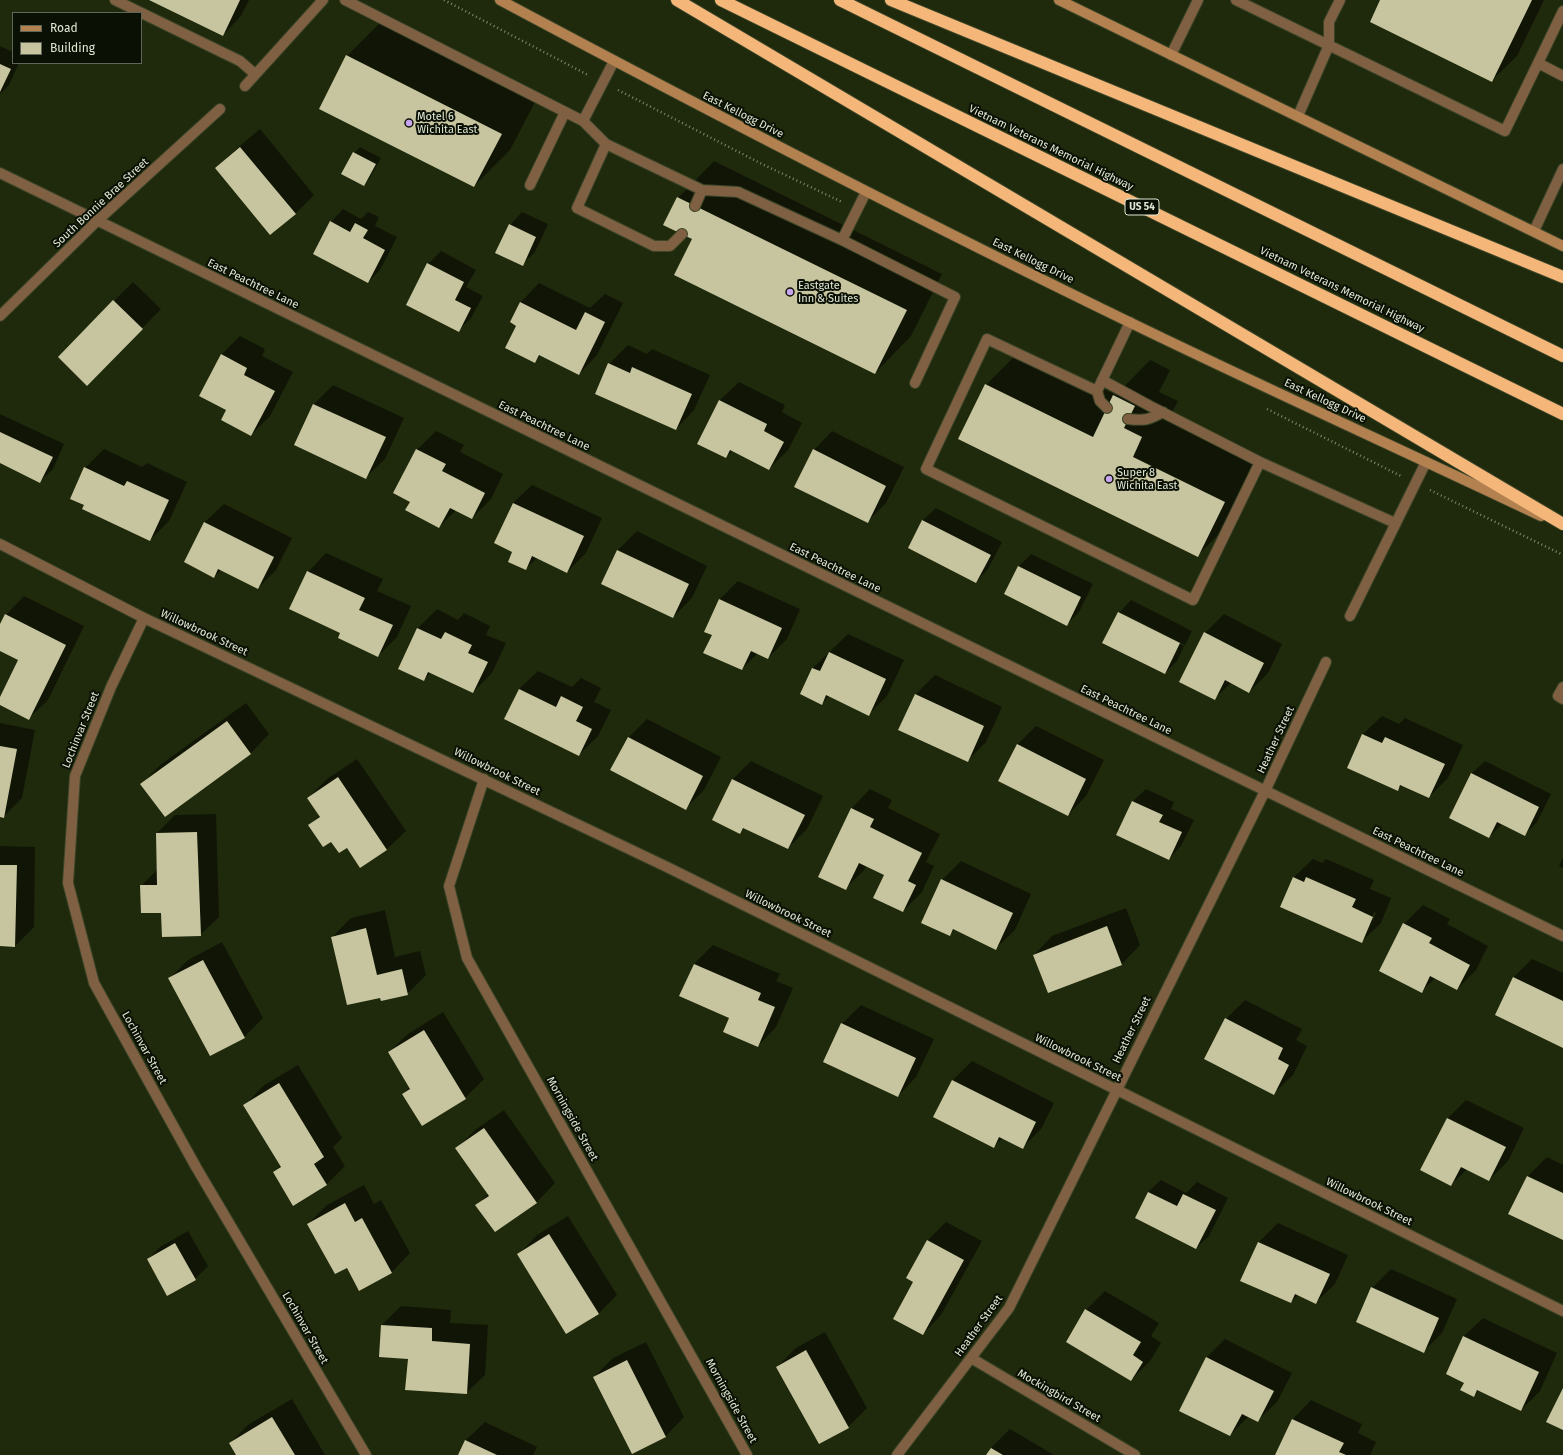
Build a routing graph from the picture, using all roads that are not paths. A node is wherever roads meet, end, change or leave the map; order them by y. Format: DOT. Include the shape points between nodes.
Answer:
graph roads {
  1 [pos="115,0"];
  2 [pos="323,0"];
  3 [pos="344,0"];
  4 [pos="500,0"];
  5 [pos="677,0"];
  6 [pos="721,0"];
  7 [pos="840,0"];
  8 [pos="891,0"];
  9 [pos="1059,0"];
  10 [pos="1198,0"];
  11 [pos="1236,0"];
  12 [pos="1340,0"];
  13 [pos="1563,11"];
  14 [pos="140,12"];
  15 [pos="142,13"];
  16 [pos="1329,45"];
  17 [pos="1172,55"];
  18 [pos="614,61"];
  19 [pos="1538,63"];
  20 [pos="255,74"];
  21 [pos="1563,76"];
  22 [pos="245,86"];
  23 [pos="220,109"];
  24 [pos="566,112"];
  25 [pos="1298,116"];
  26 [pos="583,121"];
  27 [pos="606,144"];
  28 [pos="1563,169"];
  29 [pos="0,174"];
  30 [pos="530,185"];
  31 [pos="702,190"];
  32 [pos="866,192"];
  33 [pos="695,206"];
  34 [pos="97,221"];
  35 [pos="1534,231"];
  36 [pos="682,234"];
  37 [pos="842,240"];
  38 [pos="1563,246"];
  39 [pos="1563,277"];
  40 [pos="0,316"];
  41 [pos="1130,322"];
  42 [pos="1563,356"];
  43 [pos="1102,380"];
  44 [pos="915,383"];
  45 [pos="1097,391"];
  46 [pos="1107,408"];
  47 [pos="1163,412"];
  48 [pos="1563,414"];
  49 [pos="1128,419"];
  50 [pos="1260,462"];
  51 [pos="1426,462"];
  52 [pos="1395,523"];
  53 [pos="1563,524"];
  54 [pos="1563,527"];
  55 [pos="0,544"];
  56 [pos="1350,616"];
  57 [pos="144,618"];
  58 [pos="1326,662"];
  59 [pos="1563,687"];
  60 [pos="1563,698"];
  61 [pos="484,779"];
  62 [pos="1265,791"];
  63 [pos="1563,936"];
  64 [pos="1116,1090"];
  65 [pos="1563,1311"];
  66 [pos="971,1358"];
  67 [pos="366,1455"];
  68 [pos="747,1455"];
  69 [pos="897,1455"];
  70 [pos="1135,1455"];
  1 -- 14 [label="street"];
  2 -- 20 [label="street"];
  3 -- 24 [label="street"];
  4 -- 18 [label="main road, East Kellogg Drive"];
  5 -- 53 [label="highway"];
  6 -- 48 [label="highway, Vietnam Veterans Memorial Highway / US 54"];
  7 -- 42 [label="highway"];
  8 -- 39 [label="highway"];
  9 -- 17 [label="main road"];
  10 -- 17 [label="street"];
  11 -- 16 [label="street"];
  12 -- 16 [label="street" via="1329,22"];
  13 -- 19 [label="street"];
  15 -- 20 [label="street" via="240,61"];
  16 -- 19 [label="street" via="1505,131"];
  16 -- 25 [label="street"];
  17 -- 25 [label="main road"];
  18 -- 26 [label="street"];
  18 -- 32 [label="main road, East Kellogg Drive"];
  19 -- 21 [label="street"];
  20 -- 22 [label="street"];
  23 -- 34 [label="street, South Bonnie Brae Street"];
  24 -- 26 [label="street"];
  24 -- 30 [label="street"];
  25 -- 35 [label="main road"];
  26 -- 27 [label="street"];
  27 -- 31 [label="street"];
  27 -- 36 [label="street" via="577,208 654,246 670,246"];
  28 -- 35 [label="street"];
  29 -- 34 [label="street, East Peachtree Lane"];
  31 -- 33 [label="street"];
  31 -- 37 [label="street" via="738,192"];
  32 -- 37 [label="street"];
  32 -- 41 [label="main road, East Kellogg Drive"];
  34 -- 40 [label="street, South Bonnie Brae Street"];
  34 -- 62 [label="street, East Peachtree Lane"];
  35 -- 38 [label="main road"];
  37 -- 44 [label="street" via="955,297"];
  41 -- 43 [label="street"];
  41 -- 51 [label="main road, East Kellogg Drive"];
  43 -- 45 [label="street"];
  43 -- 47 [label="street"];
  45 -- 46 [label="street" via="1100,401"];
  45 -- 50 [label="street" via="987,339 926,469 1193,600"];
  47 -- 49 [label="street" via="1151,419"];
  47 -- 50 [label="street"];
  50 -- 52 [label="street"];
  51 -- 52 [label="street"];
  51 -- 54 [label="main road, East Kellogg Drive"];
  52 -- 56 [label="street"];
  55 -- 57 [label="street, Willowbrook Street"];
  57 -- 61 [label="street, Willowbrook Street"];
  57 -- 67 [label="street, Lochinvar Street" via="111,687 75,776 68,883 94,983 196,1167"];
  58 -- 62 [label="street, Heather Street"];
  59 -- 60 [label="street" via="1558,696"];
  61 -- 64 [label="street, Willowbrook Street"];
  61 -- 68 [label="street, Morningside Street" via="449,886 467,958"];
  62 -- 63 [label="street, East Peachtree Lane"];
  62 -- 64 [label="street, Heather Street"];
  64 -- 65 [label="street, Willowbrook Street"];
  64 -- 66 [label="street, Heather Street" via="1009,1308"];
  66 -- 69 [label="street, Heather Street"];
  66 -- 70 [label="street, Mockingbird Street"];
}
